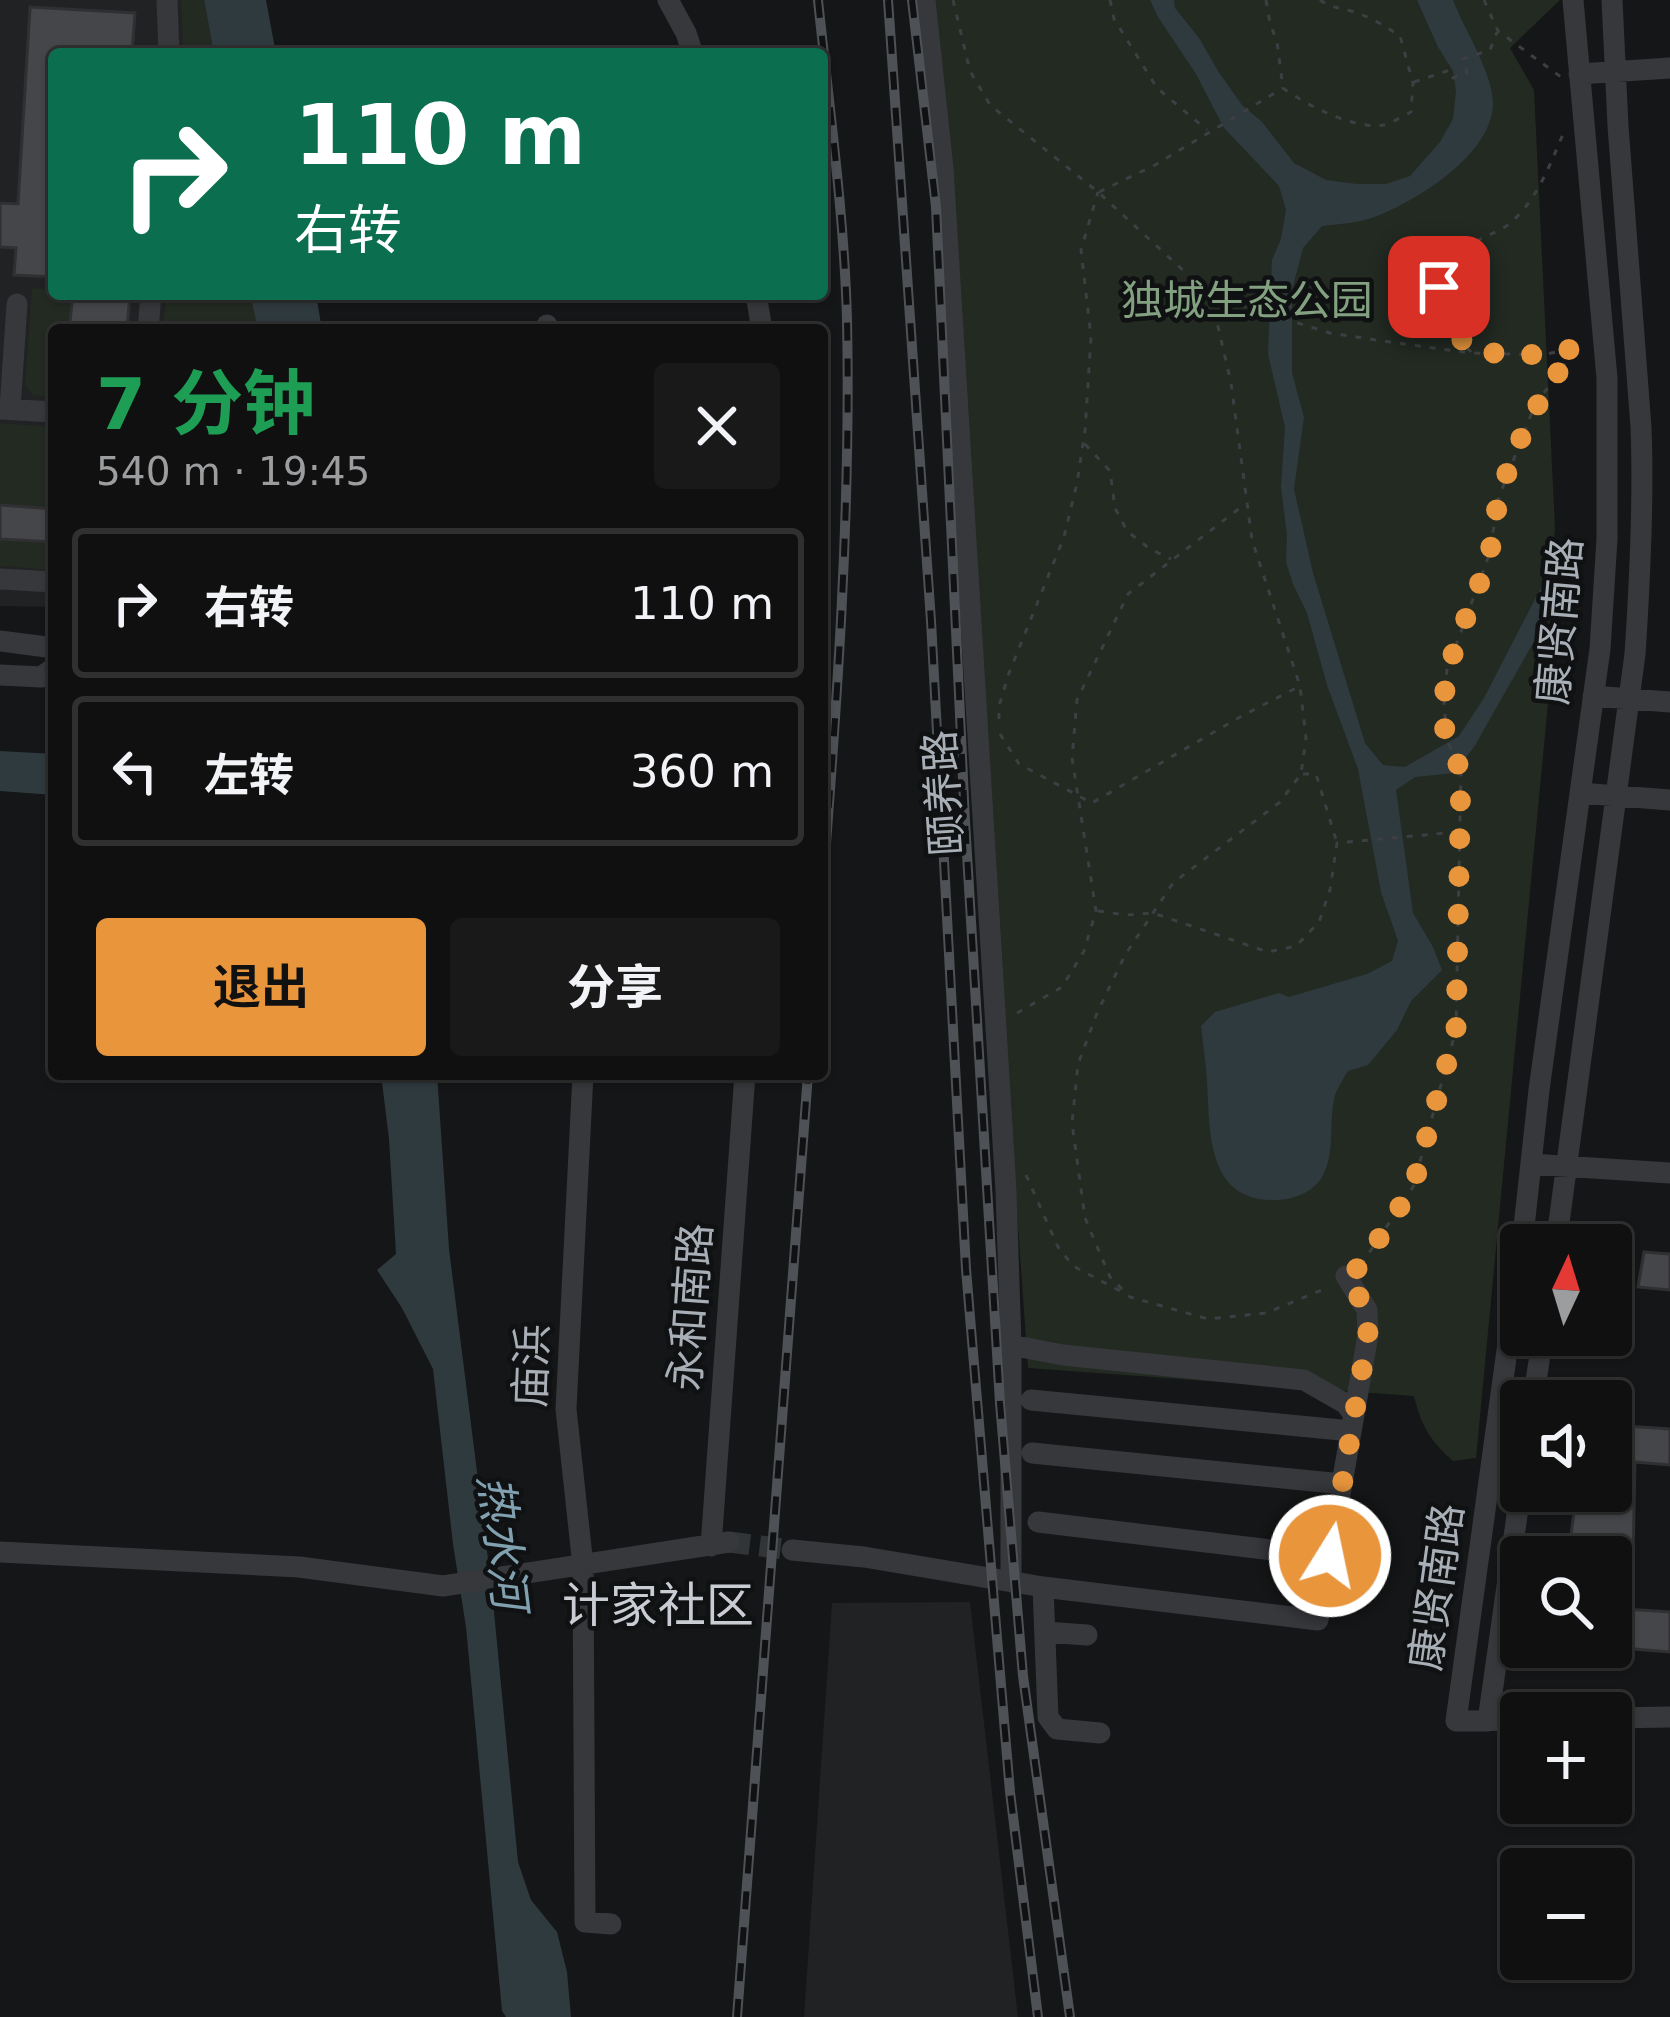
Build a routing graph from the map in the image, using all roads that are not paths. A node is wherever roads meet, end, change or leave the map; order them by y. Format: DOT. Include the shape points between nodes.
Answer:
graph roads {
  1 [pos="167,0"];
  2 [pos="668,0"];
  3 [pos="925,0"];
  4 [pos="1573,0"];
  5 [pos="1612,0"];
  6 [pos="169,48"];
  7 [pos="690,48"];
  8 [pos="1670,68"];
  9 [pos="1616,71"];
  10 [pos="1575,79"];
  11 [pos="17,304"];
  12 [pos="5,409"];
  13 [pos="48,412"];
  14 [pos="0,579"];
  15 [pos="48,582"];
  16 [pos="0,641"];
  17 [pos="48,647"];
  18 [pos="48,672"];
  19 [pos="0,674"];
  20 [pos="1594,696"];
  21 [pos="1629,699"];
  22 [pos="1670,702"];
  23 [pos="1580,793"];
  24 [pos="1616,796"];
  25 [pos="1670,800"];
  26 [pos="583,1080"];
  27 [pos="745,1080"];
  28 [pos="1531,1164"];
  29 [pos="1566,1166"];
  30 [pos="1670,1173"];
  31 [pos="1524,1224"];
  32 [pos="1559,1224"];
  33 [pos="1346,1276"];
  34 [pos="1011,1345"];
  35 [pos="1506,1356"];
  36 [pos="1031,1400"];
  37 [pos="1353,1423"];
  38 [pos="1033,1453"];
  39 [pos="1342,1484"];
  40 [pos="1517,1512"];
  41 [pos="1038,1522"];
  42 [pos="792,1550"];
  43 [pos="0,1552"];
  44 [pos="1330,1556"];
  45 [pos="583,1566"];
  46 [pos="1011,1582"];
  47 [pos="1043,1588"];
  48 [pos="1045,1632"];
  49 [pos="1087,1635"];
  50 [pos="1670,1717"];
  51 [pos="1632,1718"];
  52 [pos="1488,1720"];
  53 [pos="1500,1720"];
  54 [pos="1100,1733"];
  55 [pos="611,1924"];
  1 -- 6 [label="street"];
  2 -- 7 [label="street"];
  3 -- 34 [label="street, 颐养路" via="944,168"];
  4 -- 10 [label="street, 康贤南路"];
  5 -- 9 [label="street, 康贤南路"];
  8 -- 9 [label="street"];
  9 -- 10 [label="street"];
  9 -- 21 [label="street, 康贤南路" via="1642,474"];
  10 -- 20 [label="street, 康贤南路" via="1608,412"];
  11 -- 12 [label="street"];
  12 -- 13 [label="street"];
  14 -- 15 [label="street"];
  16 -- 17 [label="street"];
  18 -- 19 [label="street"];
  20 -- 21 [label="street"];
  20 -- 23 [label="street, 康贤南路"];
  21 -- 22 [label="street"];
  21 -- 24 [label="street, 康贤南路"];
  23 -- 24 [label="street"];
  23 -- 28 [label="street, 康贤南路"];
  24 -- 25 [label="street"];
  24 -- 29 [label="street, 康贤南路"];
  26 -- 45 [label="street, 庙浜" via="566,1409"];
  27 -- 45 [label="street, 永和南路" via="720,1544"];
  28 -- 29 [label="street"];
  28 -- 31 [label="street, 康贤南路"];
  29 -- 30 [label="street"];
  29 -- 32 [label="street, 康贤南路"];
  33 -- 37 [label="street" via="1367,1310"];
  34 -- 37 [label="street" via="1304,1380 1346,1404"];
  34 -- 46 [label="street, 颐养路"];
  35 -- 52 [label="street, 康贤南路" via="1456,1721"];
  36 -- 37 [label="street"];
  37 -- 39 [label="street"];
  38 -- 39 [label="street"];
  39 -- 44 [label="street"];
  40 -- 52 [label="street, 康贤南路"];
  41 -- 44 [label="street"];
  42 -- 46 [label="street"];
  43 -- 45 [label="street" via="299,1567 443,1586"];
  44 -- 47 [label="street" via="1318,1620"];
  45 -- 55 [label="street, 庙浜" via="585,1922"];
  46 -- 47 [label="street"];
  47 -- 48 [label="street"];
  48 -- 49 [label="street"];
  48 -- 54 [label="street" via="1048,1717 1057,1729"];
  50 -- 51 [label="street"];
  52 -- 53 [label="street"];
}
